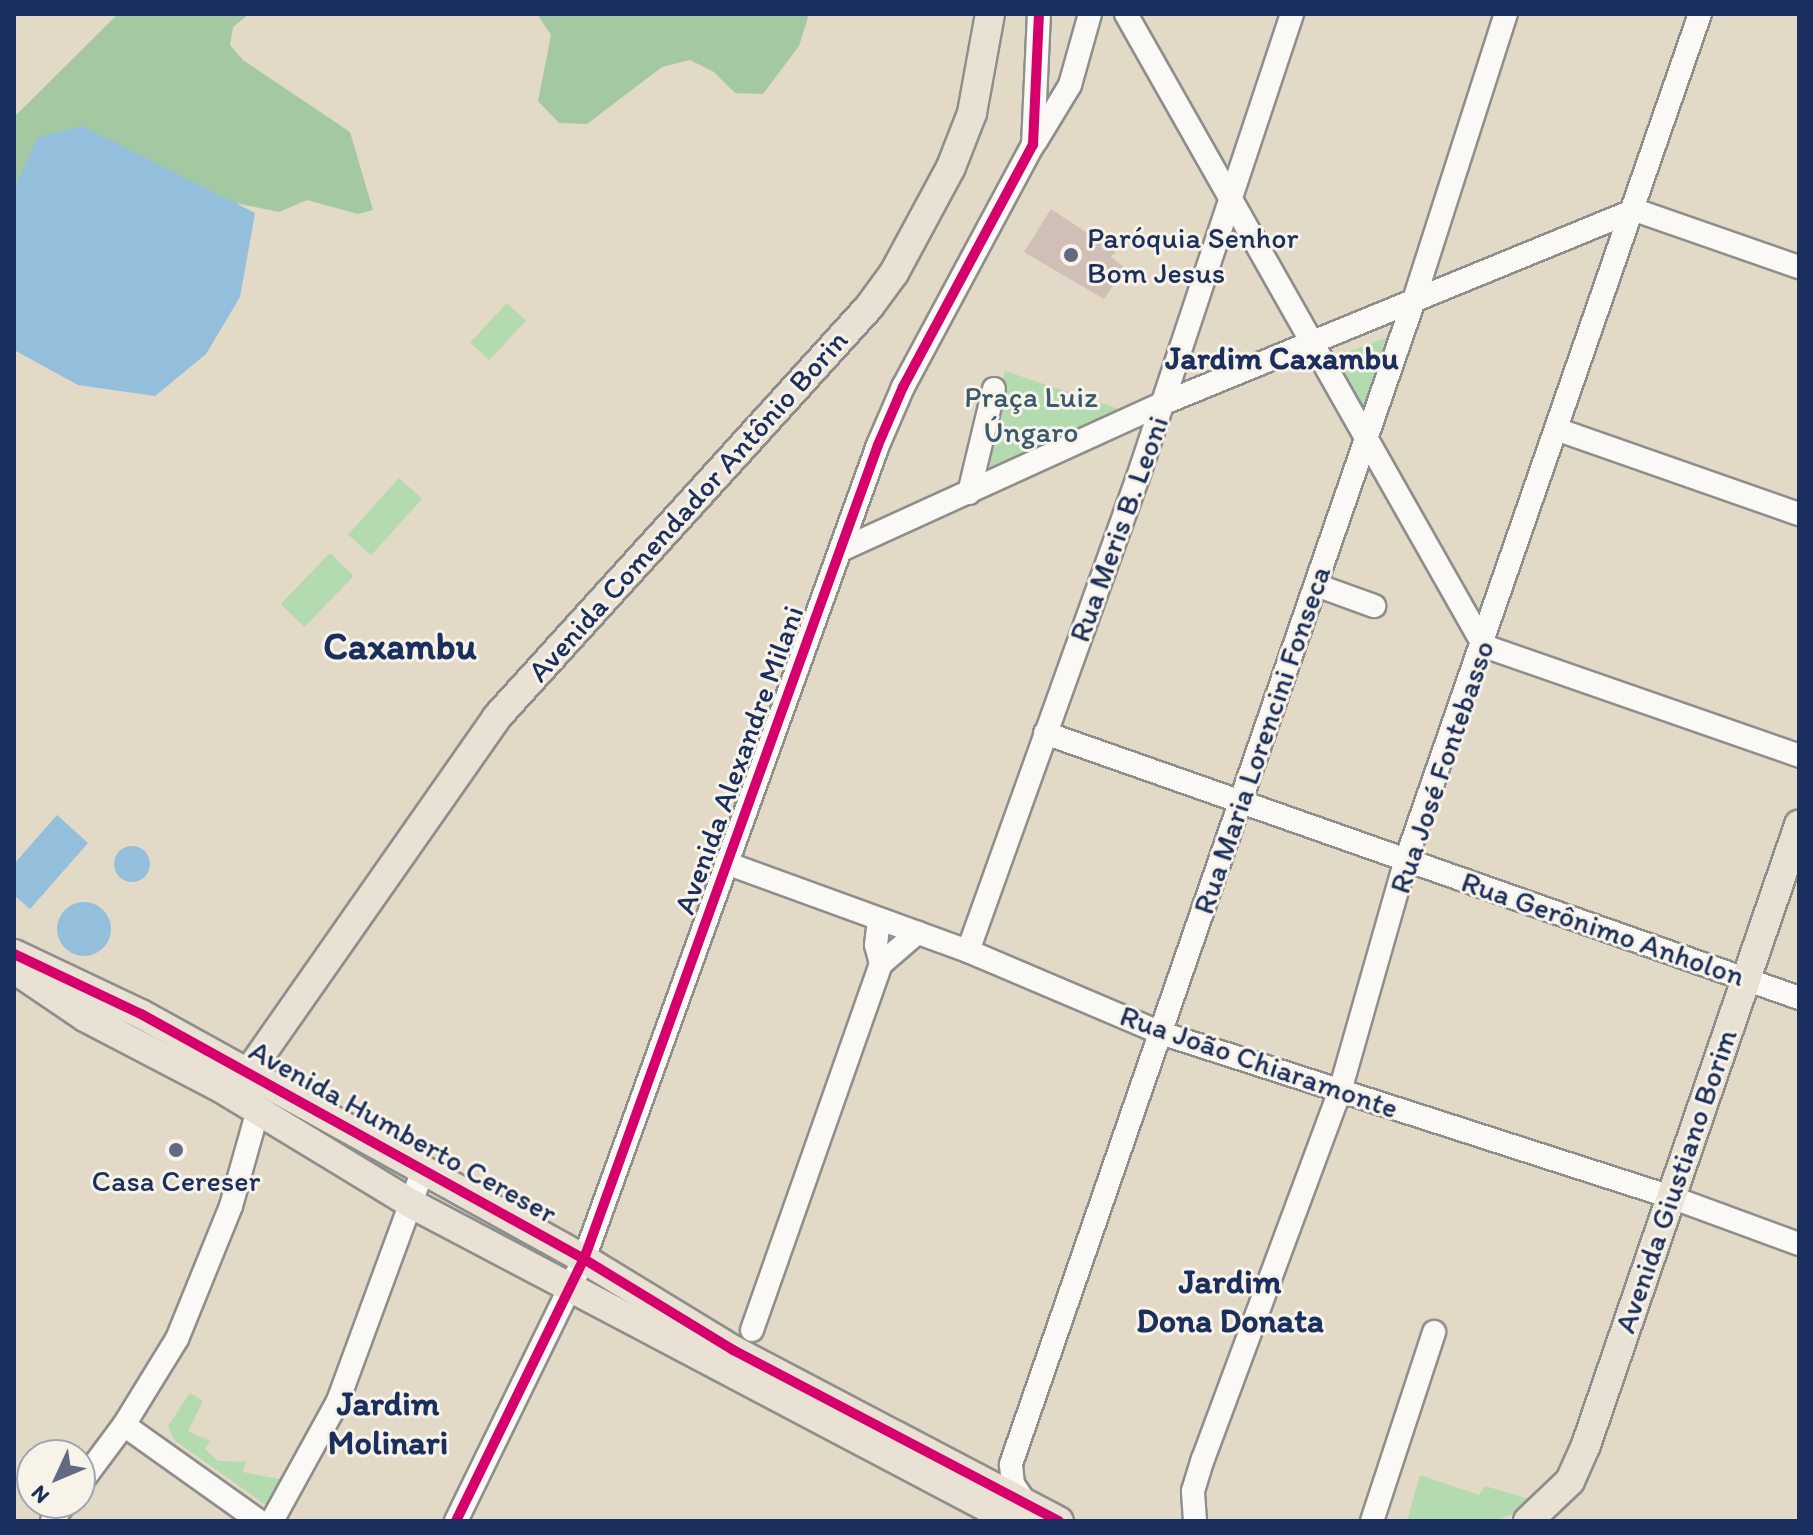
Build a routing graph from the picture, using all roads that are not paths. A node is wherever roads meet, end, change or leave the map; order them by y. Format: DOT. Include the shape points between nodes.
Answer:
graph roads {
  1 [pos="990,14"];
  2 [pos="1039,14"];
  3 [pos="1090,14"];
  4 [pos="1126,14"];
  5 [pos="1292,14"];
  6 [pos="1506,14"];
  7 [pos="1700,14"];
  8 [pos="1033,145"];
  9 [pos="1231,200"];
  10 [pos="1635,210"];
  11 [pos="1799,267"];
  12 [pos="1414,300"];
  13 [pos="1313,345"];
  14 [pos="994,389"];
  15 [pos="1164,403"];
  16 [pos="1556,429"];
  17 [pos="1365,443"];
  18 [pos="969,493"];
  19 [pos="1799,514"];
  20 [pos="841,550"];
  21 [pos="1316,585"];
  22 [pos="1374,606"];
  23 [pos="1484,646"];
  24 [pos="1045,733"];
  25 [pos="1799,756"];
  26 [pos="1240,804"];
  27 [pos="1799,825"];
  28 [pos="1406,860"];
  29 [pos="726,863"];
  30 [pos="879,920"];
  31 [pos="917,933"];
  32 [pos="968,951"];
  33 [pos="14,954"];
  34 [pos="881,964"];
  35 [pos="14,969"];
  36 [pos="1745,979"];
  37 [pos="1799,998"];
  38 [pos="1161,1033"];
  39 [pos="259,1089"];
  40 [pos="1340,1091"];
  41 [pos="422,1173"];
  42 [pos="1671,1197"];
  43 [pos="410,1203"];
  44 [pos="1799,1244"];
  45 [pos="584,1259"];
  46 [pos="571,1287"];
  47 [pos="752,1330"];
  48 [pos="1434,1332"];
  49 [pos="124,1425"];
  50 [pos="96,1463"];
  51 [pos="1011,1464"];
  52 [pos="983,1479"];
  53 [pos="1019,1512"];
  54 [pos="258,1521"];
  55 [pos="272,1521"];
  56 [pos="456,1521"];
  57 [pos="1059,1521"];
  58 [pos="1195,1521"];
  59 [pos="1372,1521"];
  60 [pos="1528,1521"];
  1 -- 39 [label="main road, Avenida Comendador Antônio Borin" via="972,113 951,167 894,273 869,307 497,717 435,800 325,969"];
  2 -- 8 [label="street, Avenida Alexandre Milani"];
  3 -- 8 [label="street" via="1070,85"];
  4 -- 9 [label="street"];
  5 -- 9 [label="street, Rua Meris B. Leoni"];
  6 -- 12 [label="street, Rua Maria Lorencini Fonseca"];
  7 -- 10 [label="street, Rua José Fontebasso"];
  8 -- 20 [label="street, Avenida Alexandre Milani" via="903,387"];
  9 -- 13 [label="street"];
  9 -- 15 [label="street, Rua Meris B. Leoni"];
  10 -- 11 [label="street"];
  10 -- 12 [label="street"];
  10 -- 16 [label="street, Rua José Fontebasso"];
  12 -- 13 [label="street"];
  12 -- 17 [label="street, Rua Maria Lorencini Fonseca"];
  13 -- 15 [label="street"];
  13 -- 17 [label="street"];
  14 -- 18 [label="street"];
  15 -- 18 [label="street"];
  15 -- 24 [label="street, Rua Meris B. Leoni"];
  16 -- 19 [label="street"];
  16 -- 23 [label="street, Rua José Fontebasso"];
  17 -- 21 [label="street, Rua Maria Lorencini Fonseca"];
  17 -- 23 [label="street"];
  18 -- 20 [label="street"];
  20 -- 29 [label="street, Avenida Alexandre Milani"];
  21 -- 22 [label="street"];
  21 -- 26 [label="street, Rua Maria Lorencini Fonseca"];
  23 -- 25 [label="street"];
  23 -- 28 [label="street, Rua José Fontebasso"];
  24 -- 26 [label="street, Rua Gerônimo Anholon"];
  24 -- 32 [label="street, Rua Meris B. Leoni"];
  26 -- 28 [label="street, Rua Gerônimo Anholon"];
  26 -- 38 [label="street, Rua Maria Lorencini Fonseca"];
  27 -- 36 [label="main road, Avenida Giustiano Borim"];
  28 -- 36 [label="street, Rua Gerônimo Anholon"];
  28 -- 40 [label="street, Rua José Fontebasso"];
  29 -- 30 [label="street, Rua João Chiaramonte"];
  29 -- 45 [label="street, Avenida Alexandre Milani" via="634,1132"];
  30 -- 31 [label="street, Rua João Chiaramonte"];
  30 -- 34 [label="street" via="876,945"];
  31 -- 32 [label="street, Rua João Chiaramonte"];
  31 -- 34 [label="street"];
  32 -- 38 [label="street, Rua João Chiaramonte"];
  33 -- 39 [label="main road, Avenida Humberto Cereser" via="94,990"];
  34 -- 47 [label="street"];
  35 -- 39 [label="main road, Avenida Humberto Cereser" via="85,1017"];
  36 -- 37 [label="street, Rua Gerônimo Anholon"];
  36 -- 42 [label="main road, Avenida Giustiano Borim"];
  38 -- 40 [label="street, Rua João Chiaramonte"];
  38 -- 51 [label="street, Rua Maria Lorencini Fonseca"];
  39 -- 41 [label="main road, Avenida Humberto Cereser"];
  39 -- 43 [label="main road, Avenida Humberto Cereser"];
  39 -- 49 [label="street" via="231,1206 177,1339"];
  40 -- 42 [label="street, Rua João Chiaramonte"];
  40 -- 58 [label="street, Rua José Fontebasso" via="1203,1459 1193,1491"];
  41 -- 43 [label="street"];
  41 -- 45 [label="main road, Avenida Humberto Cereser"];
  42 -- 44 [label="street, Rua João Chiaramonte"];
  42 -- 60 [label="main road, Avenida Giustiano Borim" via="1570,1481"];
  43 -- 46 [label="main road, Avenida Humberto Cereser"];
  43 -- 55 [label="street" via="338,1401"];
  45 -- 46 [label="street, Avenida Alexandre Milani"];
  45 -- 52 [label="main road, Avenida Humberto Cereser" via="733,1350"];
  46 -- 53 [label="main road, Avenida Humberto Cereser"];
  46 -- 56 [label="street, Avenida Alexandre Milani"];
  48 -- 59 [label="street"];
  49 -- 50 [label="street"];
  49 -- 54 [label="street"];
  51 -- 52 [label="street"];
  51 -- 53 [label="street"];
  52 -- 53 [label="main road, Avenida Humberto Cereser"];
  53 -- 57 [label="main road, Avenida Humberto Cereser"];
}
